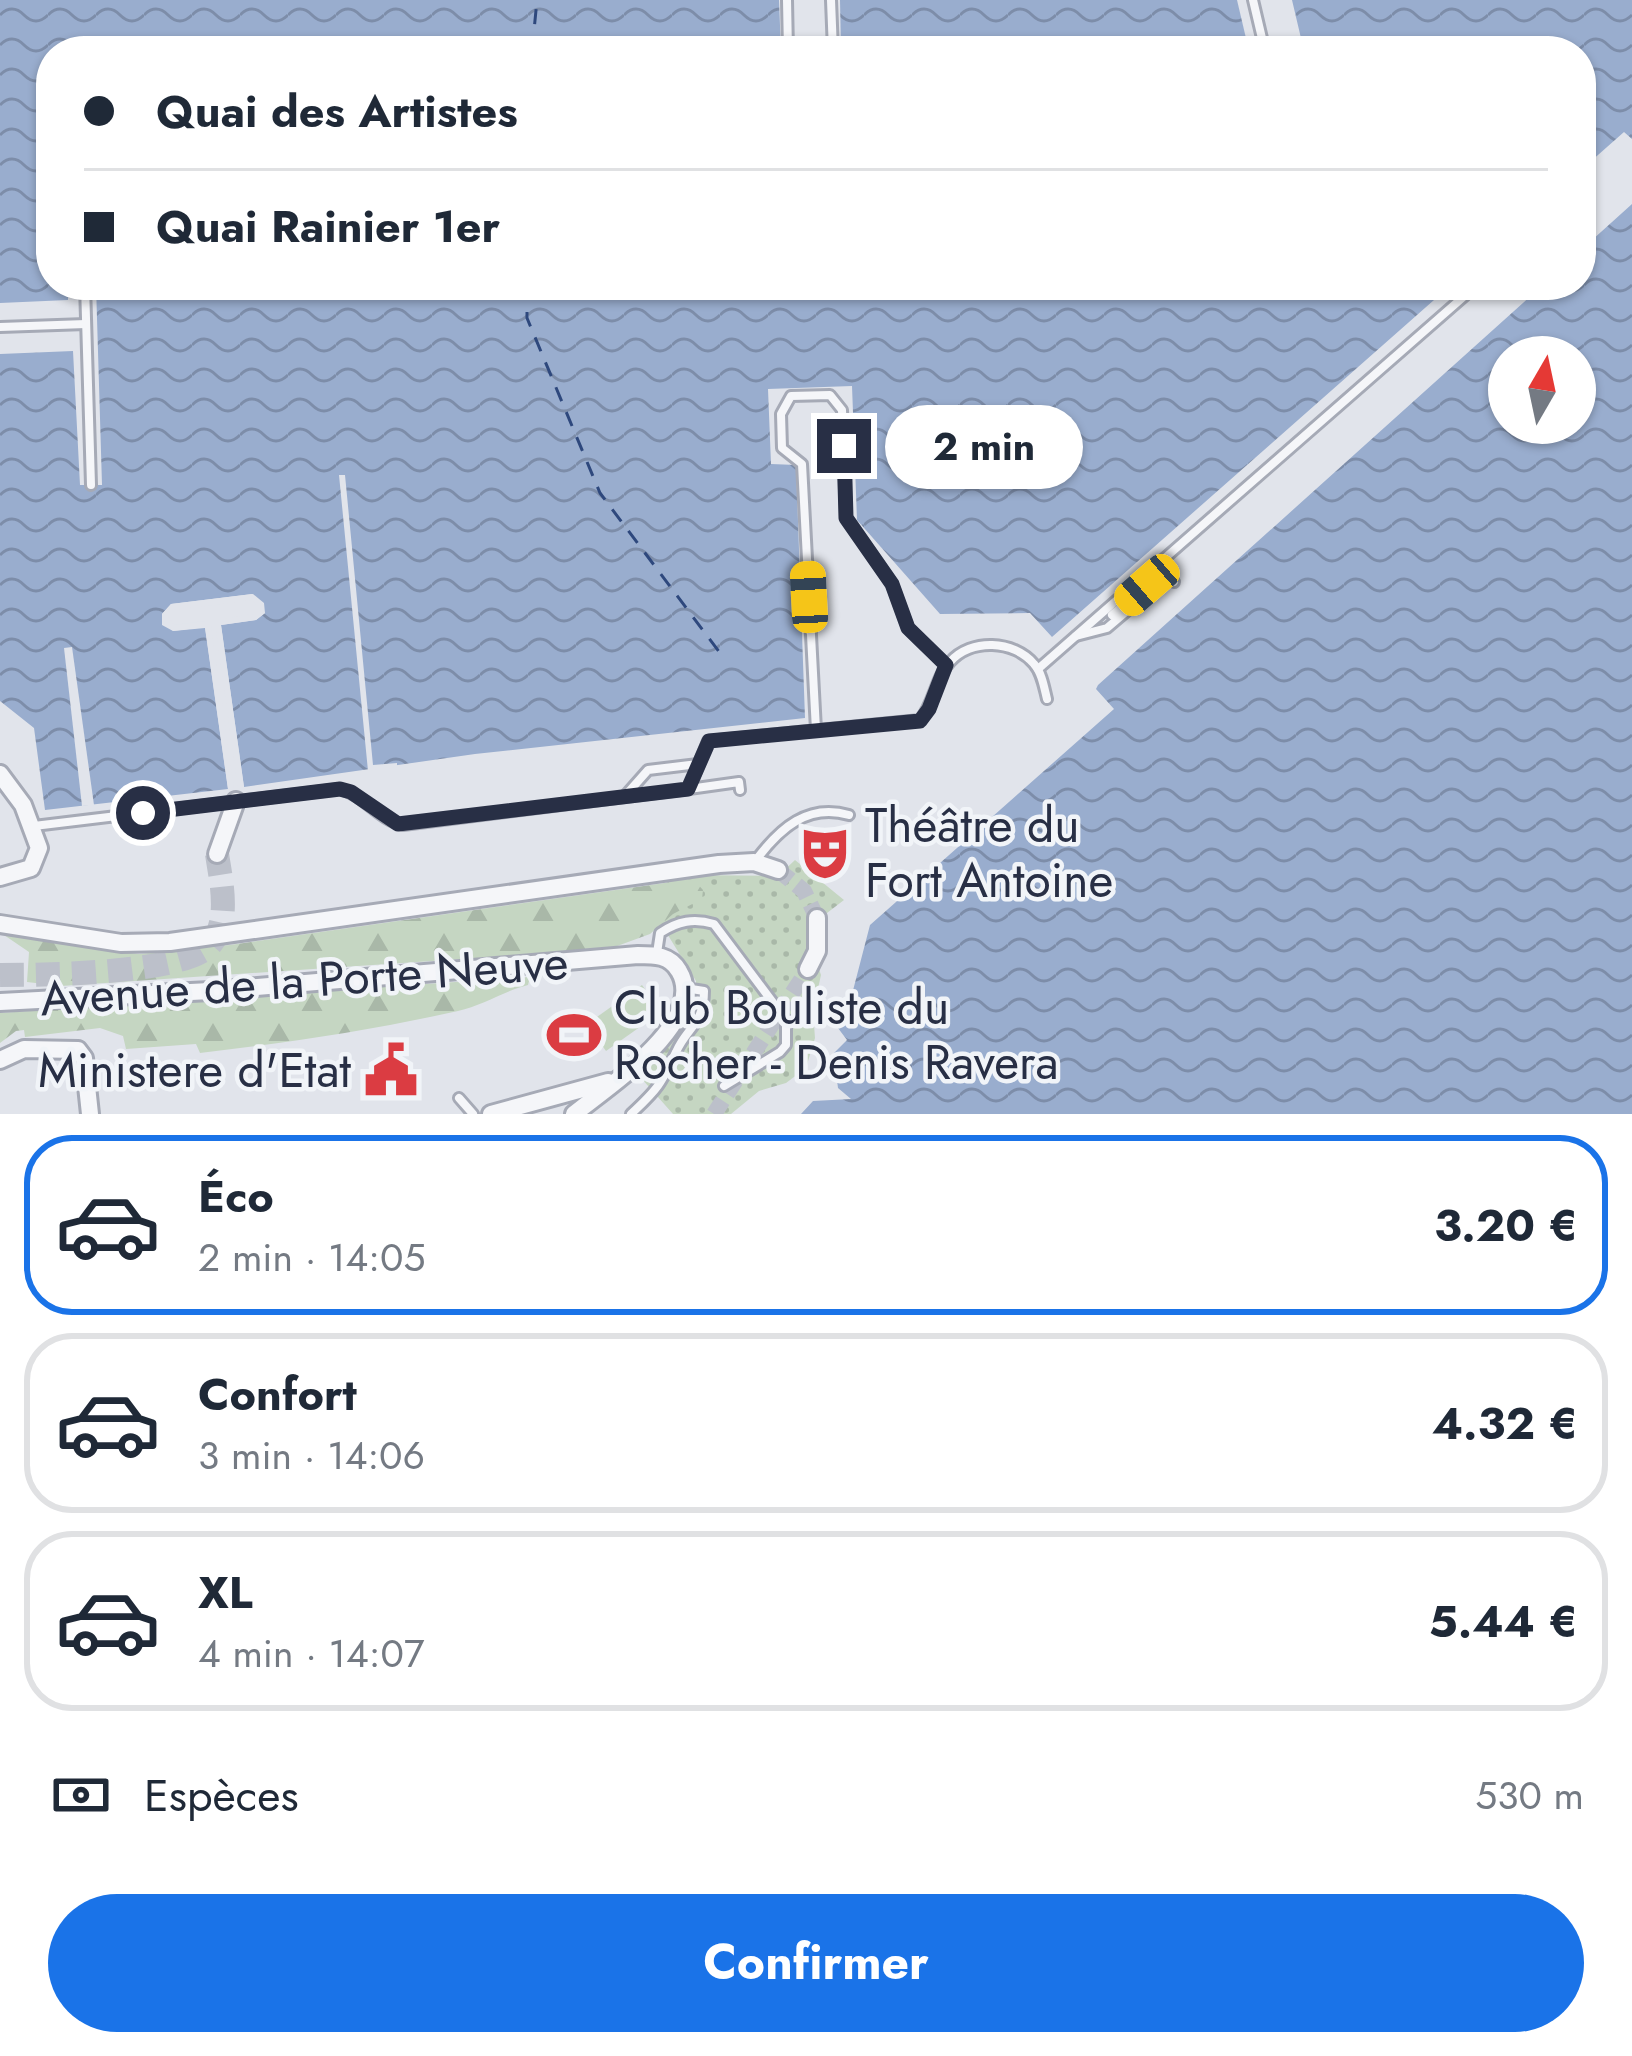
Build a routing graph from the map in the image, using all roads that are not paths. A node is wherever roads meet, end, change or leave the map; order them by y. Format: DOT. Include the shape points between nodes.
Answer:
graph roads {
  1 [pos="787,0"];
  2 [pos="831,0"];
  3 [pos="1252,0"];
  4 [pos="788,36"];
  5 [pos="832,36"];
  6 [pos="1261,36"];
  7 [pos="85,300"];
  8 [pos="1460,300"];
  9 [pos="86,323"];
  10 [pos="0,327"];
  11 [pos="92,485"];
  12 [pos="1159,566"];
  13 [pos="1174,582"];
  14 [pos="1154,588"];
  15 [pos="1112,615"];
  16 [pos="1075,636"];
  17 [pos="946,665"];
  18 [pos="1038,669"];
  19 [pos="1046,699"];
  20 [pos="816,730"];
  21 [pos="698,764"];
  22 [pos="0,774"];
  23 [pos="688,789"];
  24 [pos="740,790"];
  25 [pos="624,797"];
  26 [pos="236,801"];
  27 [pos="849,815"];
  28 [pos="34,826"];
  29 [pos="217,854"];
  30 [pos="754,862"];
  31 [pos="778,871"];
  32 [pos="0,877"];
  33 [pos="817,918"];
  34 [pos="0,924"];
  35 [pos="657,955"];
  36 [pos="808,969"];
  37 [pos="685,988"];
  38 [pos="0,1002"];
  39 [pos="0,1060"];
  40 [pos="615,1080"];
  41 [pos="724,1086"];
  42 [pos="459,1098"];
  43 [pos="90,1114"];
  44 [pos="473,1114"];
  45 [pos="491,1114"];
  46 [pos="574,1114"];
  47 [pos="631,1114"];
  1 -- 4 [label="lane"];
  2 -- 5 [label="lane"];
  3 -- 6 [label="lane"];
  7 -- 9 [label="lane"];
  8 -- 12 [label="lane"];
  9 -- 10 [label="lane"];
  9 -- 11 [label="lane"];
  12 -- 13 [label="lane"];
  12 -- 15 [label="lane"];
  12 -- 16 [label="lane"];
  14 -- 16 [label="lane" via="1107,628"];
  16 -- 18 [label="lane"];
  17 -- 18 [label="lane" via="984,644 1017,651"];
  17 -- 20 [label="lane" via="920,721"];
  17 -- 20 [label="lane" via="908,628 892,584 846,518 842,410 830,395 791,396 781,414 782,448 802,464"];
  18 -- 19 [label="lane"];
  20 -- 21 [label="lane" via="709,741"];
  21 -- 23 [label="lane"];
  21 -- 25 [label="lane" via="648,770"];
  22 -- 28 [label="street"];
  23 -- 24 [label="lane" via="739,782"];
  23 -- 25 [label="lane"];
  25 -- 26 [label="lane" via="403,825 346,790"];
  26 -- 28 [label="lane"];
  26 -- 29 [label="street"];
  27 -- 30 [label="lane" via="806,814"];
  28 -- 32 [label="street" via="34,864"];
  30 -- 31 [label="street"];
  30 -- 34 [label="street" via="170,942 121,943"];
  33 -- 36 [label="street"];
  35 -- 37 [label="street" via="674,963"];
  35 -- 38 [label="street, Avenue de la Porte Neuve"];
  35 -- 41 [label="lane" via="669,927 714,924 785,1020 786,1046"];
  37 -- 40 [label="street" via="681,1011 635,1068"];
  37 -- 47 [label="lane" via="704,991 699,1020 661,1087"];
  39 -- 43 [label="street" via="24,1049 78,1050"];
  40 -- 45 [label="street"];
  40 -- 46 [label="street"];
  42 -- 44 [label="lane"];
}
